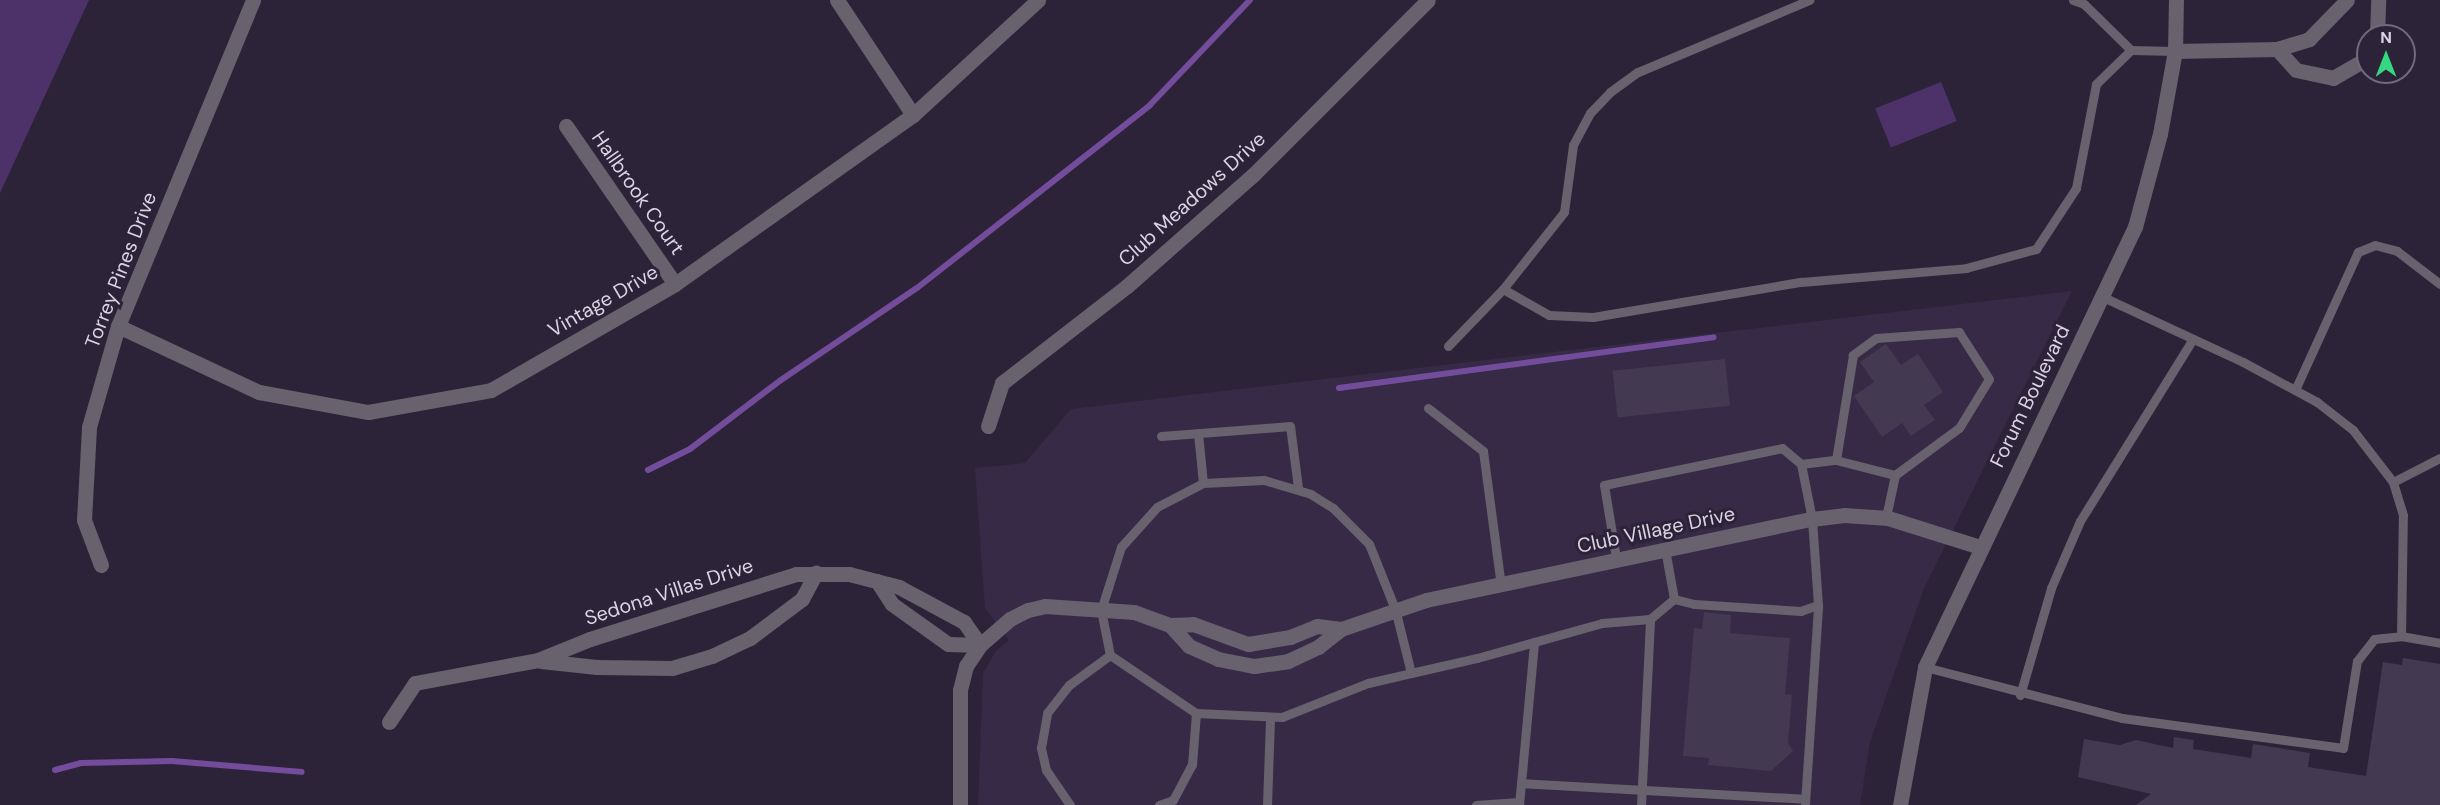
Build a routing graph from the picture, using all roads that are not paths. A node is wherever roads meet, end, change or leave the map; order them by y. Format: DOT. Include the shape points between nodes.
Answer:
graph roads {
  1 [pos="253,0"];
  2 [pos="837,0"];
  3 [pos="1038,0"];
  4 [pos="1428,0"];
  5 [pos="1809,0"];
  6 [pos="2073,0"];
  7 [pos="2176,0"];
  8 [pos="2347,0"];
  9 [pos="2378,0"];
  10 [pos="2377,24"];
  11 [pos="2277,49"];
  12 [pos="2131,50"];
  13 [pos="2175,51"];
  14 [pos="2356,65"];
  15 [pos="913,115"];
  16 [pos="566,126"];
  17 [pos="675,284"];
  18 [pos="2440,284"];
  19 [pos="1503,289"];
  20 [pos="2103,297"];
  21 [pos="118,326"];
  22 [pos="2193,339"];
  23 [pos="1448,346"];
  24 [pos="2295,390"];
  25 [pos="1428,408"];
  26 [pos="988,426"];
  27 [pos="1198,433"];
  28 [pos="1161,436"];
  29 [pos="2440,458"];
  30 [pos="1836,460"];
  31 [pos="1802,464"];
  32 [pos="1895,475"];
  33 [pos="2393,482"];
  34 [pos="1203,483"];
  35 [pos="1298,488"];
  36 [pos="1886,517"];
  37 [pos="1812,519"];
  38 [pos="1980,547"];
  39 [pos="1665,549"];
  40 [pos="1616,558"];
  41 [pos="101,565"];
  42 [pos="816,573"];
  43 [pos="877,581"];
  44 [pos="1501,586"];
  45 [pos="1674,599"];
  46 [pos="1818,604"];
  47 [pos="1395,609"];
  48 [pos="1101,610"];
  49 [pos="1650,619"];
  50 [pos="1170,625"];
  51 [pos="1341,628"];
  52 [pos="2401,636"];
  53 [pos="1534,642"];
  54 [pos="2440,643"];
  55 [pos="980,645"];
  56 [pos="1110,655"];
  57 [pos="538,660"];
  58 [pos="1925,667"];
  59 [pos="1411,673"];
  60 [pos="2020,695"];
  61 [pos="1196,713"];
  62 [pos="1270,717"];
  63 [pos="389,722"];
  64 [pos="1521,783"];
  65 [pos="1641,792"];
  66 [pos="1805,802"];
  67 [pos="1519,804"];
  68 [pos="960,805"];
  69 [pos="1070,805"];
  70 [pos="1159,805"];
  71 [pos="1267,805"];
  72 [pos="1476,805"];
  73 [pos="1641,805"];
  74 [pos="1900,805"];
  1 -- 21 [label="street, Torrey Pines Drive"];
  2 -- 15 [label="street"];
  3 -- 15 [label="street, Vintage Drive"];
  4 -- 26 [label="street, Club Meadows Drive" via="1253,175 1127,286 1002,383"];
  5 -- 19 [label="lane" via="1638,72 1610,92 1590,113 1573,145 1564,212"];
  6 -- 12 [label="lane" via="2084,4"];
  7 -- 13 [label="street, Forum Boulevard"];
  8 -- 11 [label="street" via="2309,39"];
  9 -- 10 [label="street"];
  11 -- 13 [label="street"];
  11 -- 14 [label="street" via="2296,70 2333,78"];
  12 -- 13 [label="lane"];
  12 -- 19 [label="lane" via="2097,84 2076,188 2036,249 1966,268 1801,282 1593,317 1549,315"];
  13 -- 20 [label="street, Forum Boulevard" via="2160,134 2135,227"];
  15 -- 17 [label="street, Vintage Drive"];
  16 -- 17 [label="street, Hallbrook Court"];
  17 -- 21 [label="street, Vintage Drive" via="491,390 368,412 259,392"];
  18 -- 24 [label="lane" via="2397,251 2375,245 2358,252"];
  19 -- 23 [label="lane"];
  20 -- 22 [label="lane"];
  20 -- 38 [label="street, Forum Boulevard"];
  21 -- 41 [label="street, Torrey Pines Drive" via="89,427 84,520"];
  22 -- 24 [label="lane"];
  22 -- 60 [label="lane" via="2080,521 2051,588"];
  24 -- 33 [label="lane" via="2353,430"];
  25 -- 44 [label="lane" via="1483,450"];
  27 -- 28 [label="lane"];
  27 -- 34 [label="lane"];
  27 -- 35 [label="lane" via="1290,426"];
  29 -- 33 [label="lane"];
  30 -- 31 [label="lane"];
  30 -- 32 [label="lane"];
  30 -- 32 [label="lane" via="1852,355 1876,338 1959,332 1989,379 1959,428"];
  31 -- 37 [label="lane"];
  31 -- 40 [label="lane" via="1782,448 1604,485"];
  32 -- 36 [label="lane"];
  33 -- 52 [label="lane" via="2403,515"];
  34 -- 35 [label="lane" via="1264,480"];
  34 -- 48 [label="lane" via="1157,507 1136,527 1121,547"];
  35 -- 47 [label="lane" via="1333,508 1369,544"];
  36 -- 37 [label="street, Club Village Drive"];
  36 -- 38 [label="street, Club Village Drive"];
  37 -- 39 [label="street, Club Village Drive"];
  37 -- 46 [label="lane"];
  38 -- 58 [label="street, Forum Boulevard"];
  39 -- 40 [label="street, Club Village Drive"];
  39 -- 45 [label="lane"];
  40 -- 44 [label="street, Club Village Drive"];
  42 -- 43 [label="street, Sedona Villas Drive"];
  42 -- 57 [label="street, Sedona Villas Drive" via="795,574 684,608"];
  42 -- 57 [label="street, Sedona Villas Drive" via="802,599 750,638 712,656 672,668 597,667"];
  43 -- 55 [label="street, Sedona Villas Drive" via="899,587 964,622"];
  43 -- 55 [label="street" via="892,604 948,644"];
  44 -- 47 [label="street, Club Village Drive"];
  45 -- 46 [label="lane" via="1694,604 1802,611"];
  45 -- 49 [label="lane"];
  46 -- 66 [label="lane"];
  47 -- 51 [label="street, Club Village Drive"];
  47 -- 59 [label="lane"];
  48 -- 50 [label="street, Club Village Drive" via="1134,612"];
  48 -- 55 [label="street, Club Village Drive" via="1045,606 1028,610 1010,619"];
  48 -- 56 [label="lane"];
  49 -- 53 [label="lane" via="1602,623"];
  49 -- 65 [label="lane"];
  50 -- 51 [label="street, Club Village Drive" via="1193,624 1248,644 1290,637 1317,626"];
  50 -- 51 [label="street, Club Village Drive" via="1189,646 1218,659 1254,666 1288,661 1318,647"];
  52 -- 54 [label="lane"];
  52 -- 60 [label="lane" via="2374,639 2357,661 2343,748 2122,718"];
  53 -- 59 [label="lane"];
  53 -- 64 [label="lane"];
  55 -- 68 [label="street, Club Village Drive" via="966,666 960,690"];
  56 -- 61 [label="lane"];
  56 -- 69 [label="lane" via="1069,685 1047,713 1041,748 1046,770"];
  57 -- 63 [label="street, Sedona Villas Drive" via="415,683"];
  58 -- 60 [label="lane"];
  58 -- 74 [label="street, Forum Boulevard"];
  59 -- 62 [label="lane" via="1368,683 1282,717"];
  61 -- 62 [label="lane"];
  61 -- 70 [label="lane" via="1192,765 1173,800"];
  62 -- 71 [label="lane"];
  64 -- 65 [label="lane"];
  64 -- 67 [label="lane"];
  65 -- 66 [label="lane"];
  65 -- 73 [label="lane"];
  67 -- 72 [label="lane"];
}
